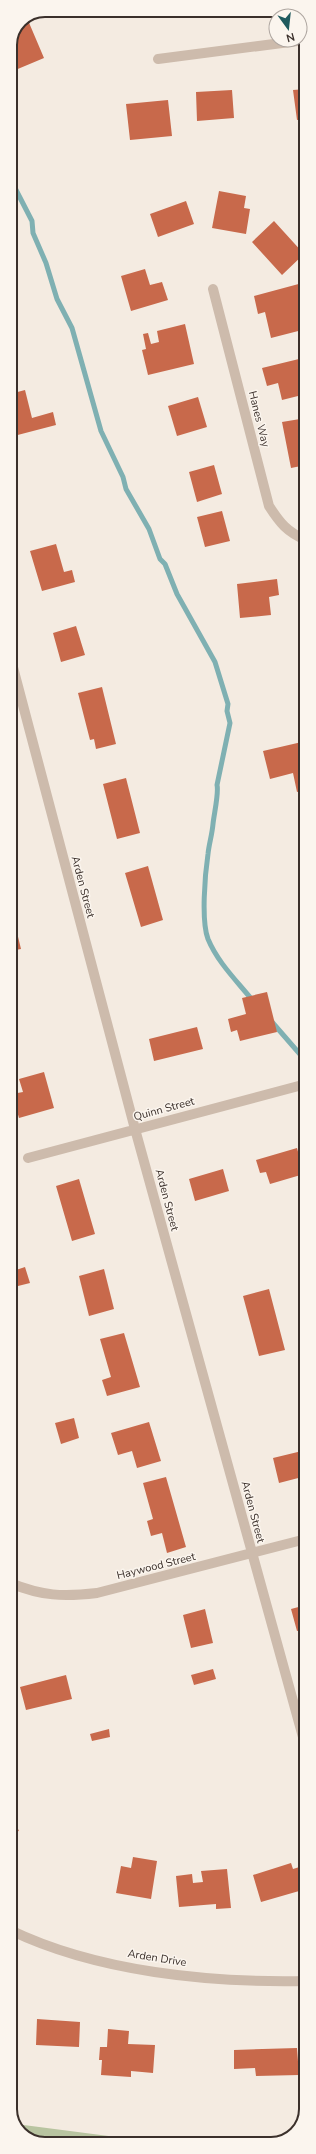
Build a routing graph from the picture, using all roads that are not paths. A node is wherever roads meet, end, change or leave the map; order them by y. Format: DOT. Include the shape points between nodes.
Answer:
graph roads {
  1 [pos="268,45"];
  2 [pos="158,59"];
  3 [pos="214,289"];
  4 [pos="299,537"];
  5 [pos="17,682"];
  6 [pos="299,1086"];
  7 [pos="135,1129"];
  8 [pos="28,1158"];
  9 [pos="299,1541"];
  10 [pos="252,1554"];
  11 [pos="17,1586"];
  12 [pos="299,1723"];
  13 [pos="17,1933"];
  14 [pos="299,1981"];
  1 -- 2 [label="street"];
  3 -- 4 [label="street, Hanes Way" via="269,506 291,534"];
  5 -- 7 [label="street, Arden Street"];
  6 -- 7 [label="street, Quinn Street"];
  7 -- 8 [label="street, Quinn Street"];
  7 -- 10 [label="street, Arden Street"];
  9 -- 10 [label="street, Haywood Street"];
  10 -- 11 [label="street, Haywood Street" via="97,1593 65,1596 30,1592"];
  10 -- 12 [label="street, Arden Street"];
  13 -- 14 [label="street, Arden Drive" via="90,1959 160,1972 214,1979"];
}
